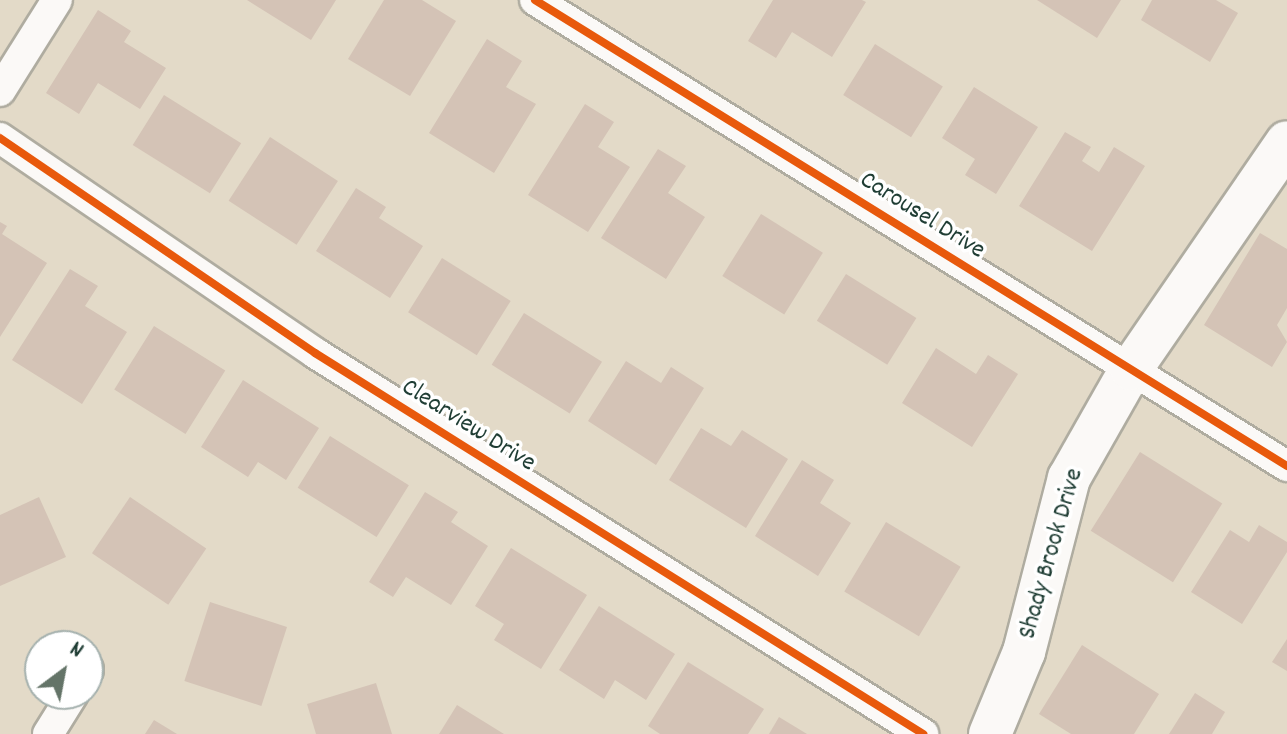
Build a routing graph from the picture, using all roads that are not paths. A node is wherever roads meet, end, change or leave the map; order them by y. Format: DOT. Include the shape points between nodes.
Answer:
graph roads {
  1 [pos="57,0"];
  2 [pos="535,0"];
  3 [pos="0,91"];
  4 [pos="0,138"];
  5 [pos="1287,142"];
  6 [pos="1131,369"];
  7 [pos="1287,466"];
  8 [pos="63,710"];
  9 [pos="48,734"];
  10 [pos="923,734"];
  11 [pos="990,734"];
  1 -- 3 [label="street"];
  2 -- 6 [label="street, Carousel Drive"];
  4 -- 10 [label="street, Clearview Drive" via="315,353"];
  5 -- 6 [label="street, Shady Brook Drive"];
  6 -- 7 [label="street, Carousel Drive"];
  6 -- 11 [label="street, Shady Brook Drive" via="1069,478 1024,652"];
  8 -- 9 [label="street"];
}
